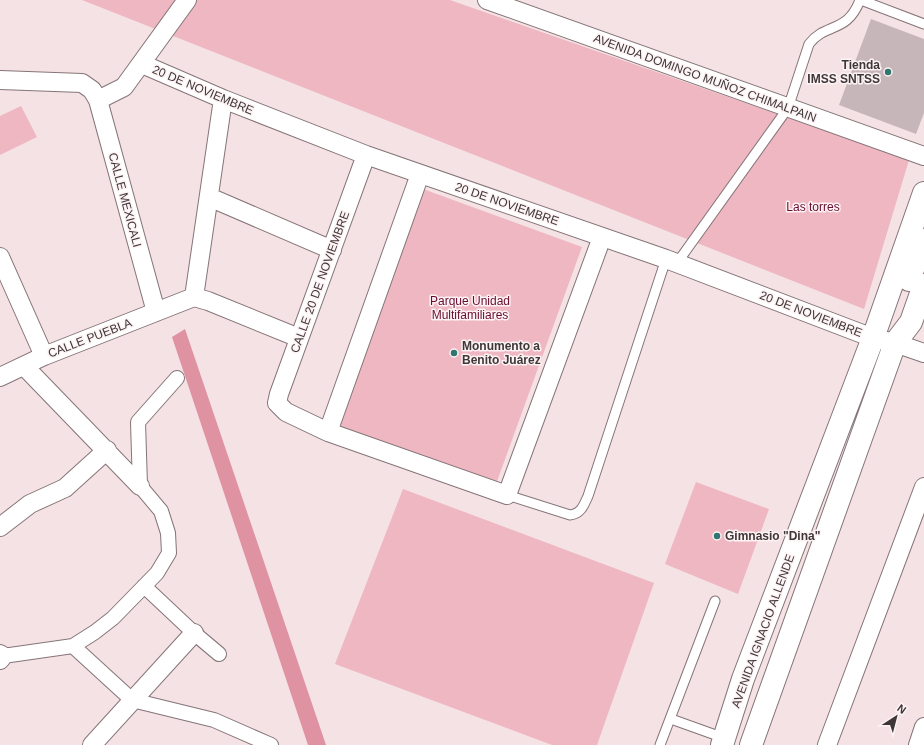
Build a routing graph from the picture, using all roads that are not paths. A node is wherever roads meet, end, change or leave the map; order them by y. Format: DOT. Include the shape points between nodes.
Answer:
graph roads {
  1 [pos="188,0"];
  2 [pos="487,0"];
  3 [pos="860,0"];
  4 [pos="924,24"];
  5 [pos="142,64"];
  6 [pos="0,80"];
  7 [pos="98,95"];
  8 [pos="223,99"];
  9 [pos="788,108"];
  10 [pos="366,155"];
  11 [pos="924,156"];
  12 [pos="420,174"];
  13 [pos="924,192"];
  14 [pos="209,197"];
  15 [pos="602,237"];
  16 [pos="924,240"];
  17 [pos="332,250"];
  18 [pos="0,257"];
  19 [pos="671,261"];
  20 [pos="924,285"];
  21 [pos="175,305"];
  22 [pos="299,338"];
  23 [pos="873,338"];
  24 [pos="895,343"];
  25 [pos="924,353"];
  26 [pos="44,356"];
  27 [pos="24,366"];
  28 [pos="0,377"];
  29 [pos="177,378"];
  30 [pos="328,432"];
  31 [pos="107,450"];
  32 [pos="140,486"];
  33 [pos="924,487"];
  34 [pos="507,495"];
  35 [pos="0,527"];
  36 [pos="144,586"];
  37 [pos="715,601"];
  38 [pos="194,633"];
  39 [pos="73,646"];
  40 [pos="219,654"];
  41 [pos="1,657"];
  42 [pos="132,700"];
  43 [pos="671,719"];
  44 [pos="924,727"];
  45 [pos="723,742"];
  46 [pos="92,745"];
  47 [pos="271,745"];
  48 [pos="660,745"];
  49 [pos="751,745"];
  50 [pos="827,745"];
  51 [pos="918,745"];
  1 -- 5 [label="street"];
  2 -- 9 [label="street, AVENIDA DOMINGO MUÑOZ CHIMALPAIN"];
  3 -- 4 [label="lane"];
  3 -- 9 [label="lane" via="849,19 840,26 814,36"];
  5 -- 7 [label="street" via="124,87"];
  5 -- 8 [label="street, 20 DE NOVIEMBRE"];
  6 -- 7 [label="street" via="82,83"];
  7 -- 21 [label="street, CALLE MEXICALI"];
  8 -- 10 [label="street, 20 DE NOVIEMBRE"];
  8 -- 14 [label="street"];
  9 -- 11 [label="street, AVENIDA DOMINGO MUÑOZ CHIMALPAIN"];
  9 -- 19 [label="lane"];
  10 -- 12 [label="street, 20 DE NOVIEMBRE"];
  10 -- 17 [label="street, CALLE 20 DE NOVIEMBRE"];
  12 -- 15 [label="street, 20 DE NOVIEMBRE"];
  12 -- 30 [label="street"];
  13 -- 23 [label="street, AVENIDA IGNACIO ALLENDE"];
  14 -- 17 [label="street"];
  14 -- 21 [label="street"];
  15 -- 19 [label="street, 20 DE NOVIEMBRE"];
  15 -- 34 [label="street"];
  16 -- 24 [label="street" via="895,319"];
  17 -- 22 [label="street, CALLE 20 DE NOVIEMBRE"];
  18 -- 26 [label="street"];
  19 -- 23 [label="street, 20 DE NOVIEMBRE"];
  19 -- 34 [label="lane" via="583,508 577,514 570,515"];
  20 -- 24 [label="street" via="911,322"];
  21 -- 22 [label="street" via="208,301"];
  21 -- 26 [label="street, CALLE PUEBLA"];
  22 -- 30 [label="street, CALLE 20 DE NOVIEMBRE" via="277,403 286,412"];
  23 -- 24 [label="street, 20 DE NOVIEMBRE"];
  23 -- 45 [label="street, AVENIDA IGNACIO ALLENDE" via="743,679"];
  24 -- 25 [label="street, 20 DE NOVIEMBRE"];
  24 -- 49 [label="street"];
  26 -- 27 [label="street, CALLE PUEBLA"];
  27 -- 28 [label="street, CALLE PUEBLA"];
  27 -- 31 [label="street"];
  29 -- 32 [label="street" via="138,422"];
  30 -- 34 [label="street"];
  31 -- 32 [label="street"];
  31 -- 35 [label="street" via="74,482 30,504"];
  32 -- 36 [label="street" via="161,511 168,533 169,553 157,573"];
  33 -- 50 [label="street"];
  36 -- 38 [label="street"];
  36 -- 39 [label="street" via="113,618"];
  37 -- 43 [label="lane"];
  38 -- 40 [label="street"];
  38 -- 42 [label="street"];
  39 -- 41 [label="street"];
  39 -- 42 [label="street"];
  42 -- 46 [label="street"];
  42 -- 47 [label="street" via="214,720"];
  43 -- 45 [label="lane"];
  43 -- 48 [label="lane"];
  44 -- 51 [label="street"];
}
